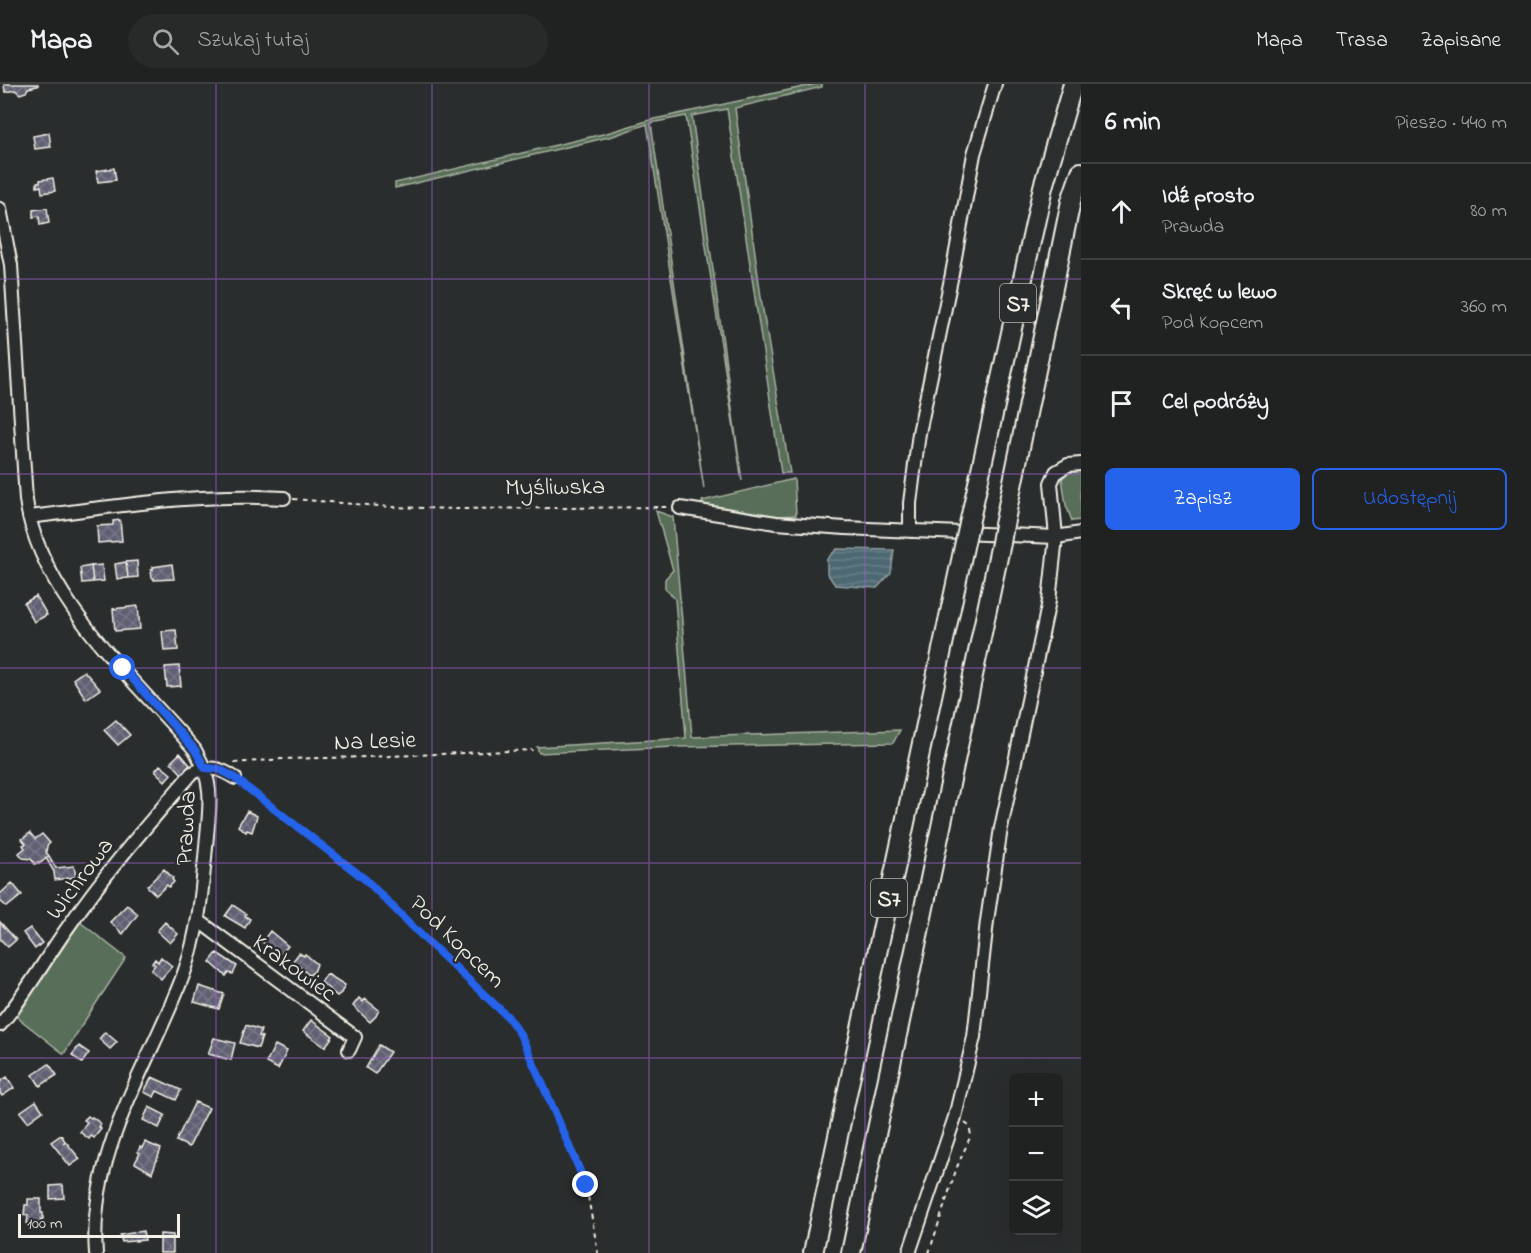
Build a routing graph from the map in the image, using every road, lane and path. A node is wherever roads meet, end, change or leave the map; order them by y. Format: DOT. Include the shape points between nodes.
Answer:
graph roads {
  1 [pos="995,84"];
  2 [pos="1073,84"];
  3 [pos="1081,172"];
  4 [pos="0,209"];
  5 [pos="3,232"];
  6 [pos="1081,464"];
  7 [pos="284,498"];
  8 [pos="680,507"];
  9 [pos="29,517"];
  10 [pos="910,531"];
  11 [pos="1081,533"];
  12 [pos="1056,537"];
  13 [pos="534,750"];
  14 [pos="205,768"];
  15 [pos="219,769"];
  16 [pos="235,778"];
  17 [pos="198,921"];
  18 [pos="0,1025"];
  19 [pos="349,1050"];
  20 [pos="955,1117"];
  21 [pos="96,1253"];
  22 [pos="598,1253"];
  23 [pos="813,1253"];
  24 [pos="851,1253"];
  25 [pos="909,1253"];
  26 [pos="929,1253"];
  1 -- 10 [label="street" via="974,154 918,434"];
  2 -- 23 [label="highway, S7" via="1043,188"];
  3 -- 24 [label="highway, S7" via="1071,201"];
  4 -- 5 [label="street, Prawda"];
  5 -- 9 [label="street, Prawda" via="11,265"];
  6 -- 12 [label="street" via="1068,465 1056,472 1051,483"];
  7 -- 8 [label="path, Myśliwska" via="456,509"];
  7 -- 9 [label="street" via="183,500"];
  8 -- 10 [label="street" via="776,523"];
  9 -- 14 [label="street, Prawda" via="54,578 82,619 195,750"];
  10 -- 12 [label="street"];
  11 -- 12 [label="street"];
  12 -- 20 [label="street" via="1049,601 1001,828 974,1037"];
  13 -- 15 [label="path, Na Lesie" via="282,759 226,764"];
  14 -- 15 [label="street"];
  14 -- 17 [label="street, Prawda" via="210,803"];
  14 -- 18 [label="street, Wichrowa" via="192,773 111,867"];
  15 -- 16 [label="street"];
  16 -- 22 [label="path, Pod Kopcem" via="366,880 508,1017 520,1034 578,1162"];
  17 -- 19 [label="street, Krakowiec" via="355,1037"];
  17 -- 21 [label="street, Prawda" via="184,974 123,1111 100,1180 94,1221"];
  20 -- 25 [label="street"];
  20 -- 26 [label="path" via="969,1126 971,1135"];
}
